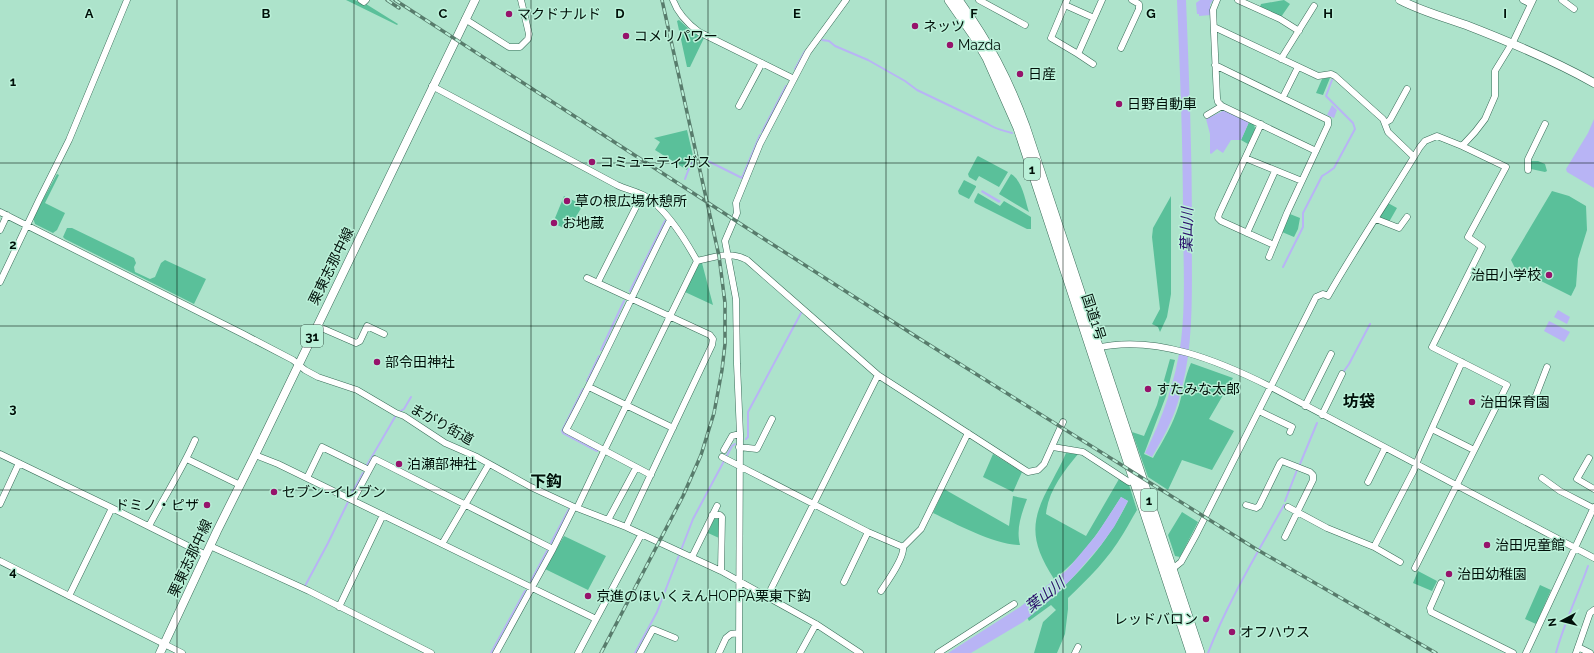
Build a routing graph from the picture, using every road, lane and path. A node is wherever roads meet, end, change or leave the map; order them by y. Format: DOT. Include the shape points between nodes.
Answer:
graph roads {
  1 [pos="127,0"];
  2 [pos="361,0"];
  3 [pos="366,0"];
  4 [pos="475,0"];
  5 [pos="521,0"];
  6 [pos="673,0"];
  7 [pos="846,0"];
  8 [pos="948,0"];
  9 [pos="958,0"];
  10 [pos="979,0"];
  11 [pos="1102,0"];
  12 [pos="1132,0"];
  13 [pos="1216,0"];
  14 [pos="1238,0"];
  15 [pos="1400,0"];
  16 [pos="1523,0"];
  17 [pos="1562,0"];
  18 [pos="1066,2"];
  19 [pos="1532,2"];
  20 [pos="1314,6"];
  21 [pos="1574,9"];
  22 [pos="1094,18"];
  23 [pos="465,19"];
  24 [pos="1025,25"];
  25 [pos="1214,27"];
  26 [pos="1299,30"];
  27 [pos="1512,44"];
  28 [pos="1121,48"];
  29 [pos="1078,54"];
  30 [pos="1281,59"];
  31 [pos="762,63"];
  32 [pos="1093,64"];
  33 [pos="1215,65"];
  34 [pos="1298,67"];
  35 [pos="794,79"];
  36 [pos="1594,83"];
  37 [pos="432,86"];
  38 [pos="1407,89"];
  39 [pos="1283,97"];
  40 [pos="739,106"];
  41 [pos="1222,106"];
  42 [pos="1207,115"];
  43 [pos="1385,123"];
  44 [pos="1261,124"];
  45 [pos="1545,124"];
  46 [pos="1462,146"];
  47 [pos="1316,151"];
  48 [pos="1414,157"];
  49 [pos="1245,158"];
  50 [pos="1528,170"];
  51 [pos="1275,171"];
  52 [pos="1302,181"];
  53 [pos="642,195"];
  54 [pos="0,212"];
  55 [pos="7,216"];
  56 [pos="1407,216"];
  57 [pos="670,220"];
  58 [pos="1376,220"];
  59 [pos="26,226"];
  60 [pos="0,230"];
  61 [pos="1247,232"];
  62 [pos="1274,245"];
  63 [pos="728,255"];
  64 [pos="1269,257"];
  65 [pos="697,261"];
  66 [pos="587,278"];
  67 [pos="0,282"];
  68 [pos="598,282"];
  69 [pos="630,298"];
  70 [pos="669,316"];
  71 [pos="317,326"];
  72 [pos="384,334"];
  73 [pos="1094,348"];
  74 [pos="1331,354"];
  75 [pos="1462,362"];
  76 [pos="298,364"];
  77 [pos="1547,367"];
  78 [pos="1342,374"];
  79 [pos="878,375"];
  80 [pos="589,387"];
  81 [pos="1271,387"];
  82 [pos="1535,398"];
  83 [pos="626,405"];
  84 [pos="1305,406"];
  85 [pos="1259,410"];
  86 [pos="1322,415"];
  87 [pos="772,419"];
  88 [pos="1063,422"];
  89 [pos="673,428"];
  90 [pos="1432,429"];
  91 [pos="1290,432"];
  92 [pos="968,433"];
  93 [pos="740,434"];
  94 [pos="195,440"];
  95 [pos="739,447"];
  96 [pos="1056,448"];
  97 [pos="1385,448"];
  98 [pos="604,450"];
  99 [pos="724,450"];
  100 [pos="1474,450"];
  101 [pos="0,454"];
  102 [pos="255,455"];
  103 [pos="725,458"];
  104 [pos="1589,458"];
  105 [pos="187,459"];
  106 [pos="19,463"];
  107 [pos="489,464"];
  108 [pos="1416,465"];
  109 [pos="739,466"];
  110 [pos="636,468"];
  111 [pos="369,470"];
  112 [pos="651,475"];
  113 [pos="307,478"];
  114 [pos="1542,478"];
  115 [pos="1134,481"];
  116 [pos="1368,482"];
  117 [pos="1456,485"];
  118 [pos="240,486"];
  119 [pos="1594,489"];
  120 [pos="353,500"];
  121 [pos="0,504"];
  122 [pos="814,504"];
  123 [pos="465,505"];
  124 [pos="1246,505"];
  125 [pos="717,506"];
  126 [pos="1288,507"];
  127 [pos="112,508"];
  128 [pos="576,508"];
  129 [pos="1594,508"];
  130 [pos="1298,512"];
  131 [pos="383,515"];
  132 [pos="712,515"];
  133 [pos="608,520"];
  134 [pos="149,526"];
  135 [pos="626,527"];
  136 [pos="868,532"];
  137 [pos="641,535"];
  138 [pos="1285,537"];
  139 [pos="442,544"];
  140 [pos="210,546"];
  141 [pos="903,547"];
  142 [pos="1374,547"];
  143 [pos="553,549"];
  144 [pos="1575,549"];
  145 [pos="206,555"];
  146 [pos="692,557"];
  147 [pos="1594,558"];
  148 [pos="0,561"];
  149 [pos="1400,562"];
  150 [pos="1415,568"];
  151 [pos="721,571"];
  152 [pos="1168,571"];
  153 [pos="739,582"];
  154 [pos="844,582"];
  155 [pos="1441,583"];
  156 [pos="531,588"];
  157 [pos="881,591"];
  158 [pos="69,596"];
  159 [pos="767,597"];
  160 [pos="1014,604"];
  161 [pos="339,607"];
  162 [pos="1594,610"];
  163 [pos="596,619"];
  164 [pos="816,624"];
  165 [pos="739,633"];
  166 [pos="675,638"];
  167 [pos="164,644"];
  168 [pos="1078,647"];
  169 [pos="1577,650"];
  170 [pos="160,653"];
  171 [pos="182,653"];
  172 [pos="432,653"];
  173 [pos="496,653"];
  174 [pos="578,653"];
  175 [pos="640,653"];
  176 [pos="719,653"];
  177 [pos="739,653"];
  178 [pos="800,653"];
  179 [pos="860,653"];
  180 [pos="938,653"];
  181 [pos="1075,653"];
  182 [pos="1191,653"];
  183 [pos="1200,653"];
  184 [pos="1513,653"];
  185 [pos="1526,653"];
  186 [pos="1590,653"];
  1 -- 59 [label="street" via="69,140"];
  2 -- 3 [label="street"];
  4 -- 23 [label="main road, 栗東志那中線 / 31"];
  5 -- 23 [label="street" via="529,34 528,39 520,47 509,47"];
  6 -- 31 [label="street" via="679,13 699,32"];
  7 -- 35 [label="street" via="808,52"];
  8 -- 73 [label="highway, 国道1号 / 1" via="987,58 1018,128"];
  9 -- 73 [label="highway, 国道1号 / 1" via="980,31 1014,97"];
  10 -- 24 [label="street"];
  11 -- 22 [label="street"];
  12 -- 28 [label="street" via="1139,4 1140,8"];
  13 -- 25 [label="street" via="1213,10"];
  14 -- 26 [label="street"];
  15 -- 27 [label="main road" via="1417,9"];
  16 -- 19 [label="street"];
  17 -- 21 [label="street"];
  18 -- 22 [label="street"];
  18 -- 29 [label="street" via="1051,38"];
  19 -- 27 [label="street"];
  20 -- 26 [label="street"];
  22 -- 29 [label="street"];
  23 -- 37 [label="main road, 栗東志那中線 / 31"];
  25 -- 30 [label="street"];
  25 -- 33 [label="street"];
  26 -- 30 [label="street"];
  27 -- 36 [label="main road" via="1556,62"];
  27 -- 46 [label="street" via="1495,71 1495,96 1485,119"];
  29 -- 32 [label="street"];
  30 -- 34 [label="street"];
  31 -- 35 [label="street"];
  31 -- 40 [label="street"];
  33 -- 39 [label="street"];
  33 -- 41 [label="street" via="1217,98"];
  34 -- 39 [label="street"];
  34 -- 43 [label="street" via="1318,76 1335,76 1383,118"];
  35 -- 63 [label="street" via="760,144 736,203 737,213 725,241"];
  37 -- 53 [label="street" via="619,186"];
  37 -- 71 [label="main road, 栗東志那中線 / 31"];
  38 -- 43 [label="street" via="1390,120"];
  39 -- 47 [label="street" via="1328,120"];
  41 -- 42 [label="street"];
  41 -- 44 [label="street"];
  43 -- 48 [label="street" via="1388,132"];
  44 -- 47 [label="street"];
  44 -- 49 [label="street"];
  45 -- 50 [label="street" via="1528,159"];
  46 -- 48 [label="street" via="1443,138 1432,137 1425,141"];
  46 -- 75 [label="street" via="1506,167 1468,237 1482,247 1432,347"];
  47 -- 52 [label="street"];
  48 -- 58 [label="street"];
  49 -- 51 [label="street"];
  49 -- 61 [label="street" via="1218,218"];
  51 -- 52 [label="street"];
  51 -- 61 [label="street"];
  52 -- 62 [label="street"];
  53 -- 57 [label="street"];
  53 -- 68 [label="street"];
  54 -- 55 [label="street, まがり街道"];
  55 -- 59 [label="street, まがり街道"];
  55 -- 60 [label="street"];
  56 -- 58 [label="street" via="1399,228"];
  57 -- 65 [label="street"];
  57 -- 69 [label="street"];
  58 -- 81 [label="street" via="1349,258 1328,296 1323,294 1316,297"];
  59 -- 67 [label="street"];
  59 -- 76 [label="street, まがり街道" via="224,324"];
  61 -- 62 [label="street"];
  62 -- 64 [label="street"];
  63 -- 65 [label="street"];
  63 -- 79 [label="street" via="738,255 747,260"];
  63 -- 93 [label="street" via="736,299"];
  65 -- 70 [label="street"];
  66 -- 68 [label="street"];
  68 -- 69 [label="street"];
  69 -- 70 [label="street"];
  69 -- 80 [label="street"];
  70 -- 83 [label="street"];
  70 -- 89 [label="street" via="713,339"];
  71 -- 72 [label="street" via="356,343 360,341 367,326"];
  71 -- 76 [label="main road, 栗東志那中線 / 31"];
  73 -- 81 [label="street" via="1131,344 1174,350 1229,367"];
  73 -- 115 [label="highway, 国道1号 / 1"];
  73 -- 152 [label="highway, 国道1号 / 1"];
  74 -- 84 [label="street"];
  75 -- 90 [label="street"];
  75 -- 100 [label="street" via="1507,385"];
  76 -- 102 [label="main road, 栗東志那中線 / 31"];
  76 -- 107 [label="street, まがり街道" via="318,377 357,390 445,443"];
  77 -- 82 [label="street"];
  78 -- 86 [label="street"];
  79 -- 92 [label="street"];
  79 -- 122 [label="street"];
  80 -- 83 [label="street"];
  80 -- 98 [label="street" via="566,430"];
  81 -- 84 [label="street"];
  81 -- 85 [label="street"];
  83 -- 89 [label="street"];
  83 -- 98 [label="street"];
  84 -- 86 [label="street"];
  85 -- 91 [label="street" via="1292,427"];
  85 -- 152 [label="street" via="1181,562"];
  86 -- 97 [label="street"];
  87 -- 95 [label="street" via="757,450"];
  88 -- 96 [label="street"];
  89 -- 112 [label="street"];
  90 -- 100 [label="street"];
  90 -- 108 [label="street"];
  92 -- 96 [label="street" via="1028,472 1038,470"];
  92 -- 141 [label="street" via="921,529"];
  93 -- 95 [label="street"];
  93 -- 99 [label="street" via="732,436"];
  94 -- 105 [label="street"];
  95 -- 109 [label="street"];
  96 -- 115 [label="street" via="1082,452 1129,482"];
  97 -- 108 [label="street"];
  97 -- 116 [label="street"];
  98 -- 110 [label="street"];
  98 -- 128 [label="street"];
  100 -- 117 [label="street"];
  101 -- 106 [label="street"];
  102 -- 113 [label="street"];
  102 -- 118 [label="main road, 栗東志那中線 / 31"];
  103 -- 109 [label="street"];
  104 -- 119 [label="street" via="1577,479"];
  105 -- 118 [label="street"];
  105 -- 134 [label="street"];
  106 -- 121 [label="street"];
  106 -- 127 [label="street"];
  107 -- 123 [label="street"];
  107 -- 128 [label="street, まがり街道"];
  108 -- 117 [label="street"];
  108 -- 142 [label="street"];
  109 -- 122 [label="street"];
  109 -- 153 [label="street"];
  110 -- 112 [label="street"];
  110 -- 133 [label="street"];
  111 -- 113 [label="street" via="322,447"];
  111 -- 120 [label="street"];
  111 -- 123 [label="street" via="375,459"];
  112 -- 135 [label="street"];
  113 -- 120 [label="street"];
  114 -- 129 [label="street"];
  115 -- 152 [label="highway, 国道1号 / 1"];
  117 -- 144 [label="street"];
  117 -- 150 [label="street"];
  118 -- 140 [label="main road, 栗東志那中線 / 31"];
  120 -- 131 [label="street"];
  122 -- 136 [label="street"];
  122 -- 159 [label="street"];
  123 -- 139 [label="street"];
  123 -- 143 [label="street"];
  124 -- 130 [label="street" via="1256,508 1259,506 1280,463 1287,461 1313,475"];
  125 -- 132 [label="street"];
  126 -- 130 [label="street"];
  127 -- 134 [label="street"];
  127 -- 158 [label="street"];
  128 -- 133 [label="street, まがり街道"];
  128 -- 143 [label="street"];
  129 -- 144 [label="street"];
  130 -- 138 [label="street"];
  130 -- 142 [label="street" via="1327,528"];
  131 -- 139 [label="street"];
  131 -- 161 [label="street"];
  132 -- 146 [label="street"];
  132 -- 151 [label="street" via="722,517"];
  133 -- 135 [label="street, まがり街道"];
  134 -- 145 [label="street"];
  135 -- 137 [label="street, まがり街道"];
  136 -- 141 [label="street"];
  136 -- 154 [label="street"];
  137 -- 146 [label="street, まがり街道"];
  137 -- 163 [label="street"];
  139 -- 156 [label="street"];
  140 -- 145 [label="main road, 栗東志那中線 / 31"];
  140 -- 161 [label="street"];
  141 -- 157 [label="street" via="904,551 898,564"];
  142 -- 149 [label="street"];
  143 -- 156 [label="street"];
  144 -- 147 [label="street"];
  144 -- 185 [label="street"];
  145 -- 167 [label="main road, 栗東志那中線 / 31"];
  146 -- 151 [label="street, まがり街道"];
  148 -- 158 [label="street"];
  151 -- 153 [label="street, まがり街道"];
  152 -- 182 [label="highway, 国道1号 / 1"];
  152 -- 183 [label="highway, 国道1号 / 1"];
  153 -- 159 [label="street, まがり街道"];
  153 -- 165 [label="street"];
  155 -- 184 [label="street" via="1430,608 1431,612"];
  156 -- 163 [label="street"];
  156 -- 173 [label="street"];
  158 -- 167 [label="street"];
  159 -- 164 [label="street, まがり街道"];
  160 -- 180 [label="street"];
  161 -- 172 [label="street"];
  162 -- 169 [label="street" via="1590,613"];
  163 -- 174 [label="street"];
  164 -- 178 [label="street"];
  164 -- 179 [label="street, まがり街道"];
  165 -- 176 [label="street" via="726,638"];
  165 -- 177 [label="street"];
  166 -- 175 [label="street" via="653,629"];
  167 -- 170 [label="main road, 栗東志那中線 / 31"];
  167 -- 171 [label="street"];
  168 -- 181 [label="street"];
  169 -- 186 [label="street"];
}
